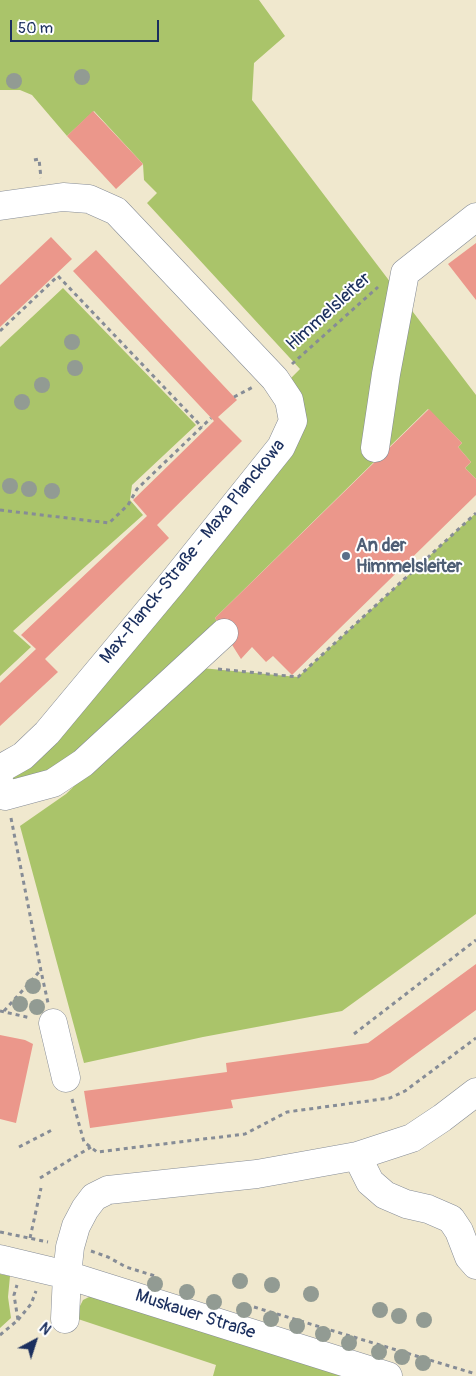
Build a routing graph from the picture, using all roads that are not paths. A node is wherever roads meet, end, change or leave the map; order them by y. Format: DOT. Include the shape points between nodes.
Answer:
graph roads {
  1 [pos="0,206"];
  2 [pos="476,217"];
  3 [pos="375,448"];
  4 [pos="224,633"];
  5 [pos="0,769"];
  6 [pos="0,784"];
  7 [pos="54,1023"];
  8 [pos="66,1078"];
  9 [pos="476,1092"];
  10 [pos="357,1156"];
  11 [pos="0,1259"];
  12 [pos="476,1265"];
  13 [pos="67,1275"];
  14 [pos="65,1319"];
  15 [pos="388,1376"];
  1 -- 5 [label="street, Max-Planck-Straße - Maxa Planckowa" via="64,197 89,199 116,211 276,379 289,400 293,421 281,447 47,733 23,756"];
  2 -- 3 [label="street" via="405,273"];
  4 -- 6 [label="street" via="83,762 53,783 5,796"];
  7 -- 8 [label="street"];
  9 -- 10 [label="street" via="412,1138"];
  10 -- 12 [label="street" via="370,1182 385,1195 451,1219"];
  10 -- 13 [label="street" via="257,1174 108,1190 94,1196 76,1226"];
  11 -- 13 [label="street, Muskauer Straße"];
  13 -- 14 [label="street"];
  13 -- 15 [label="street, Muskauer Straße"];
}
